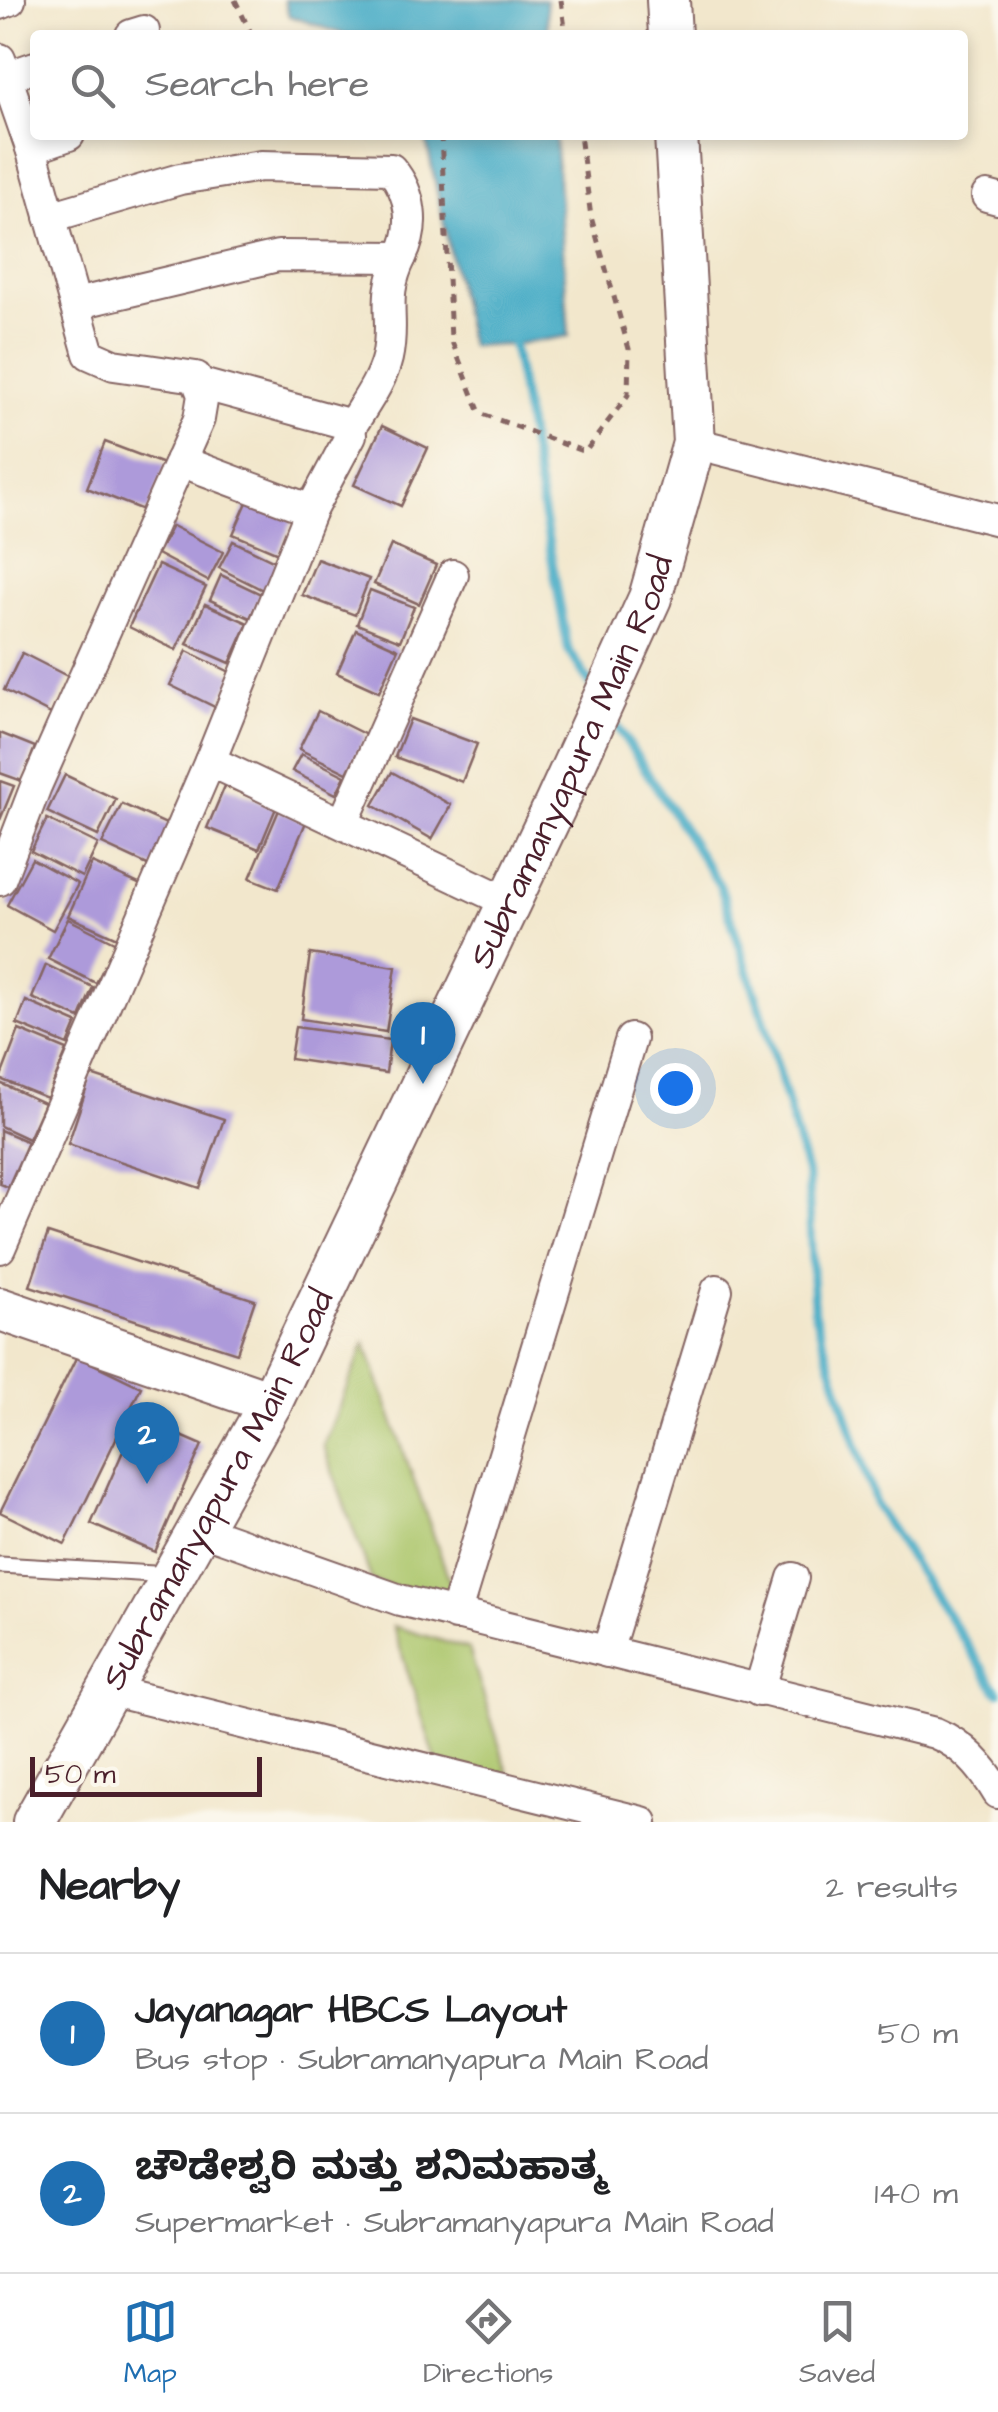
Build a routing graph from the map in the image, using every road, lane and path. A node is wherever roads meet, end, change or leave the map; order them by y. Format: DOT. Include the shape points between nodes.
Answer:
graph roads {
  1 [pos="10,0"];
  2 [pos="235,0"];
  3 [pos="561,0"];
  4 [pos="668,0"];
  5 [pos="0,4"];
  6 [pos="250,30"];
  7 [pos="565,30"];
  8 [pos="670,30"];
  9 [pos="14,68"];
  10 [pos="54,140"];
  11 [pos="441,140"];
  12 [pos="581,140"];
  13 [pos="676,140"];
  14 [pos="31,148"];
  15 [pos="50,216"];
  16 [pos="401,257"];
  17 [pos="75,304"];
  18 [pos="201,384"];
  19 [pos="350,428"];
  20 [pos="694,444"];
  21 [pos="180,461"];
  22 [pos="312,510"];
  23 [pos="998,520"];
  24 [pos="453,575"];
  25 [pos="210,761"];
  26 [pos="342,823"];
  27 [pos="0,880"];
  28 [pos="510,903"];
  29 [pos="631,1039"];
  30 [pos="0,1248"];
  31 [pos="717,1290"];
  32 [pos="0,1309"];
  33 [pos="271,1402"];
  34 [pos="199,1529"];
  35 [pos="0,1564"];
  36 [pos="173,1575"];
  37 [pos="792,1578"];
  38 [pos="454,1615"];
  39 [pos="607,1652"];
  40 [pos="108,1690"];
  41 [pos="760,1691"];
  42 [pos="998,1793"];
  43 [pos="34,1822"];
  44 [pos="642,1822"];
  1 -- 5 [label="street"];
  2 -- 6 [label="path"];
  3 -- 7 [label="path"];
  4 -- 8 [label="street"];
  9 -- 14 [label="street"];
  10 -- 14 [label="street"];
  11 -- 12 [label="path" via="451,340 480,413 585,452 628,395 629,349 591,216"];
  13 -- 20 [label="street, Subramanyapura Main Road"];
  14 -- 15 [label="street"];
  15 -- 16 [label="street" via="180,179 261,166 391,169 411,213"];
  15 -- 17 [label="street"];
  16 -- 17 [label="street" via="278,256"];
  16 -- 19 [label="street" via="390,280 387,358"];
  17 -- 18 [label="street" via="90,354 114,365 196,377"];
  18 -- 19 [label="street"];
  18 -- 21 [label="street" via="200,419"];
  19 -- 22 [label="street"];
  20 -- 23 [label="street"];
  20 -- 28 [label="street, Subramanyapura Main Road" via="650,598"];
  21 -- 22 [label="street"];
  21 -- 27 [label="street"];
  22 -- 25 [label="street"];
  24 -- 26 [label="street"];
  25 -- 26 [label="street"];
  25 -- 30 [label="street"];
  26 -- 28 [label="street"];
  28 -- 33 [label="street, Subramanyapura Main Road"];
  29 -- 38 [label="street"];
  31 -- 39 [label="street"];
  32 -- 33 [label="street"];
  33 -- 34 [label="street, Subramanyapura Main Road"];
  34 -- 36 [label="street, Subramanyapura Main Road"];
  34 -- 38 [label="street"];
  35 -- 36 [label="lane"];
  36 -- 40 [label="street, Subramanyapura Main Road"];
  37 -- 41 [label="street"];
  38 -- 39 [label="street"];
  39 -- 41 [label="street"];
  40 -- 43 [label="street, Subramanyapura Main Road"];
  40 -- 44 [label="street"];
  41 -- 42 [label="street" via="935,1732 975,1760"];
}
